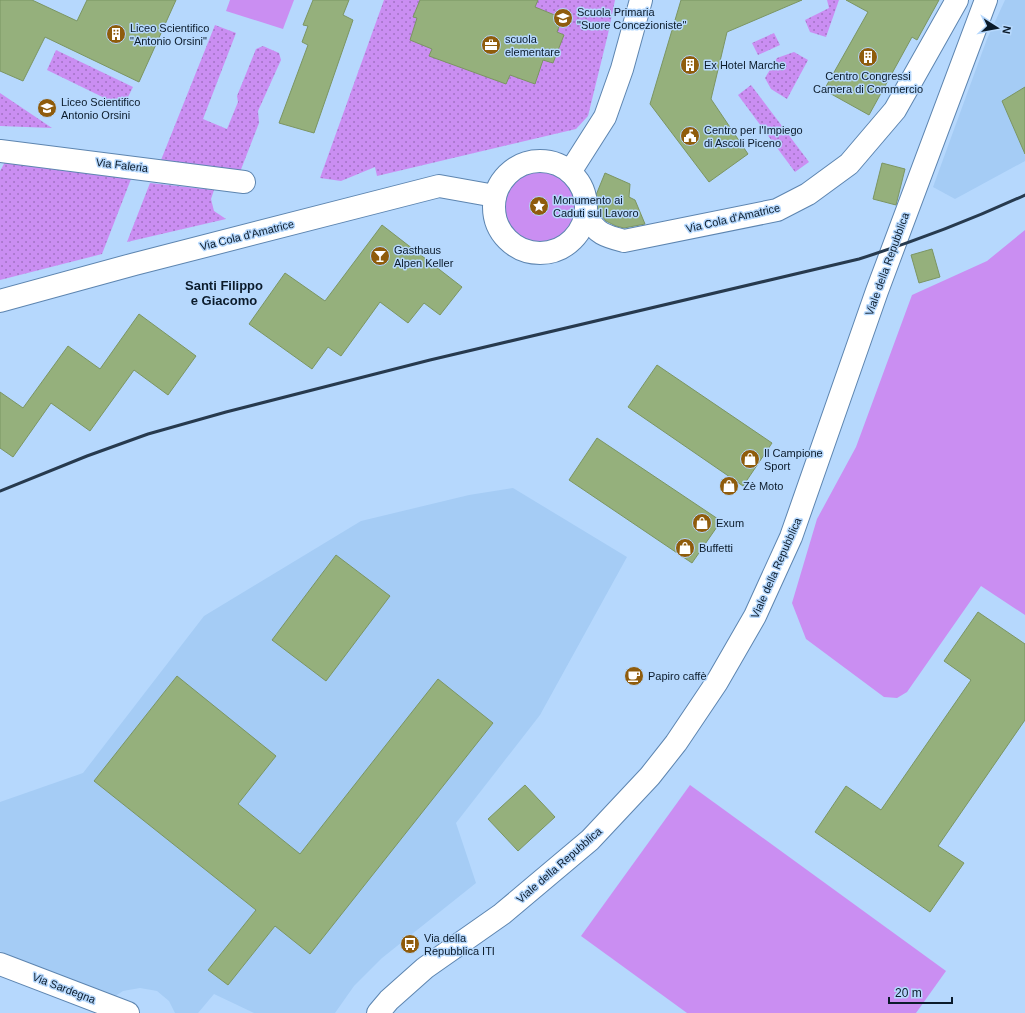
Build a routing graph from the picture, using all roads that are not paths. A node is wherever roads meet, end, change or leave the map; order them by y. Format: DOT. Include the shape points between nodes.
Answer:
graph roads {
  1 [pos="641,0"];
  2 [pos="957,0"];
  3 [pos="986,0"];
  4 [pos="0,151"];
  5 [pos="570,172"];
  6 [pos="244,182"];
  7 [pos="495,196"];
  8 [pos="586,216"];
  9 [pos="0,301"];
  10 [pos="0,964"];
  11 [pos="128,1013"];
  12 [pos="378,1013"];
  1 -- 5 [label="street" via="622,69 605,117"];
  2 -- 8 [label="street, Via Cola d'Amatrice" via="894,110 849,164 808,194 777,210 624,241 604,236 594,228"];
  3 -- 12 [label="street, Viale della Repubblica" via="877,291 791,537 755,616 717,682 650,776 590,840 502,914 425,968"];
  4 -- 6 [label="street, Via Faleria"];
  5 -- 7 [label="street" via="552,163 532,161 508,173"];
  5 -- 8 [label="street" via="581,184 586,200"];
  7 -- 8 [label="street" via="496,222 502,234 523,251 536,254 550,253 573,240"];
  7 -- 9 [label="street, Via Cola d'Amatrice" via="439,186"];
  10 -- 11 [label="street, Via Sardegna"];
}
